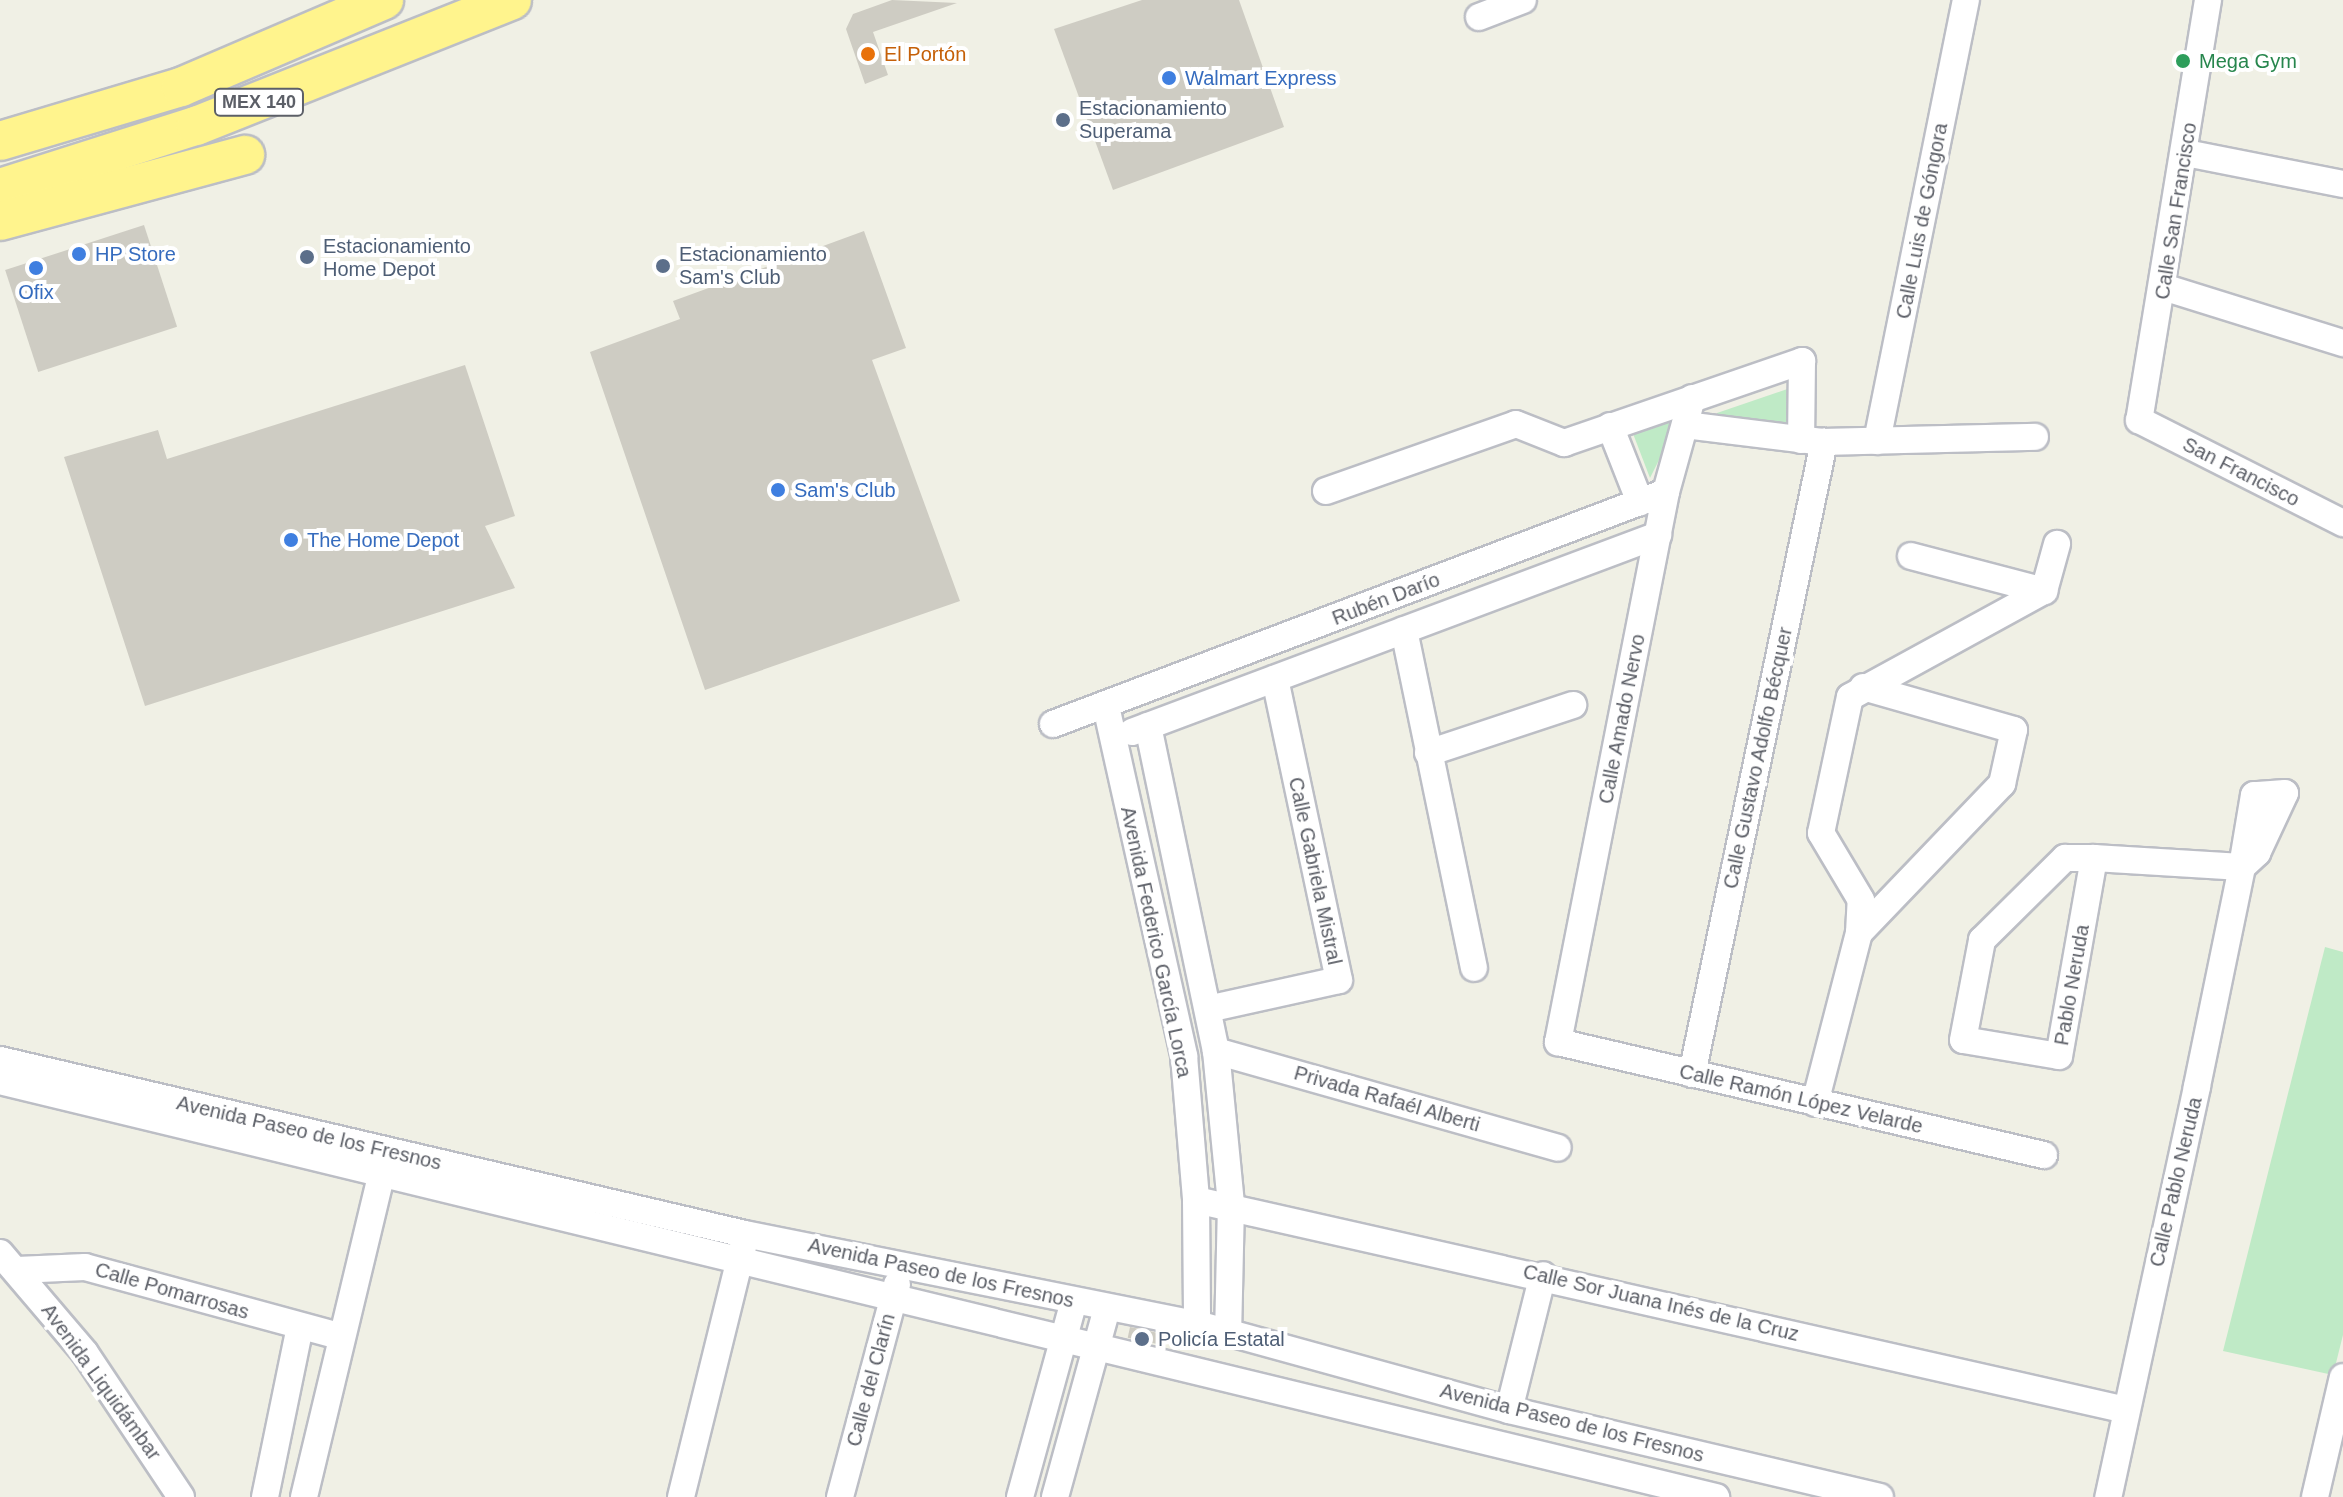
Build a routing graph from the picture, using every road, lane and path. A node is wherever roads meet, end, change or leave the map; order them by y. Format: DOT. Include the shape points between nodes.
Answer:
graph roads {
  1 [pos="384,0"];
  2 [pos="454,0"];
  3 [pos="512,0"];
  4 [pos="1523,0"];
  5 [pos="1966,0"];
  6 [pos="2208,0"];
  7 [pos="1479,17"];
  8 [pos="328,75"];
  9 [pos="0,141"];
  10 [pos="2186,153"];
  11 [pos="245,155"];
  12 [pos="2343,184"];
  13 [pos="0,188"];
  14 [pos="0,221"];
  15 [pos="2163,287"];
  16 [pos="2343,343"];
  17 [pos="1692,398"];
  18 [pos="2139,420"];
  19 [pos="1685,425"];
  20 [pos="1610,426"];
  21 [pos="2035,437"];
  22 [pos="1812,441"];
  23 [pos="1877,441"];
  24 [pos="1326,491"];
  25 [pos="1666,492"];
  26 [pos="1640,502"];
  27 [pos="2343,523"];
  28 [pos="1658,535"];
  29 [pos="2057,544"];
  30 [pos="1911,556"];
  31 [pos="2044,591"];
  32 [pos="1404,630"];
  33 [pos="1275,679"];
  34 [pos="1863,687"];
  35 [pos="1573,705"];
  36 [pos="1106,706"];
  37 [pos="1053,724"];
  38 [pos="1148,726"];
  39 [pos="1113,739"];
  40 [pos="1428,753"];
  41 [pos="2094,858"];
  42 [pos="2242,867"];
  43 [pos="1859,933"];
  44 [pos="1474,968"];
  45 [pos="1208,1009"];
  46 [pos="1558,1042"];
  47 [pos="1216,1051"];
  48 [pos="0,1060"];
  49 [pos="1692,1074"];
  50 [pos="0,1081"];
  51 [pos="1815,1103"];
  52 [pos="1558,1148"];
  53 [pos="2044,1155"];
  54 [pos="384,1164"];
  55 [pos="1196,1200"];
  56 [pos="1231,1204"];
  57 [pos="745,1234"];
  58 [pos="8,1262"];
  59 [pos="739,1262"];
  60 [pos="903,1263"];
  61 [pos="1543,1275"];
  62 [pos="893,1299"];
  63 [pos="1074,1301"];
  64 [pos="1107,1308"];
  65 [pos="1197,1324"];
  66 [pos="300,1327"];
  67 [pos="1228,1332"];
  68 [pos="342,1337"];
  69 [pos="1063,1342"];
  70 [pos="1097,1349"];
  71 [pos="2343,1377"];
  72 [pos="1460,1396"];
  73 [pos="1509,1410"];
  74 [pos="2126,1410"];
  75 [pos="1450,1433"];
  76 [pos="181,1497"];
  77 [pos="265,1497"];
  78 [pos="304,1497"];
  79 [pos="681,1497"];
  80 [pos="840,1497"];
  81 [pos="1020,1497"];
  82 [pos="1055,1497"];
  83 [pos="1716,1497"];
  84 [pos="1880,1497"];
  85 [pos="2108,1497"];
  86 [pos="2315,1497"];
  1 -- 9 [label="highway, MEX 140" via="181,87"];
  2 -- 8 [label="highway"];
  3 -- 8 [label="highway, MEX 140"];
  4 -- 7 [label="street"];
  5 -- 23 [label="street, Calle Luis de Góngora"];
  6 -- 10 [label="street, Calle San Francisco"];
  8 -- 13 [label="highway, MEX 140" via="196,126"];
  10 -- 12 [label="street"];
  10 -- 15 [label="street, Calle San Francisco"];
  11 -- 14 [label="highway"];
  15 -- 16 [label="street"];
  15 -- 18 [label="street, Calle San Francisco"];
  17 -- 19 [label="street, Calle Amado Nervo"];
  17 -- 20 [label="street"];
  17 -- 22 [label="street" via="1802,361"];
  18 -- 27 [label="street, San Francisco"];
  19 -- 22 [label="street"];
  19 -- 25 [label="street, Calle Amado Nervo"];
  20 -- 24 [label="street" via="1564,443 1516,424"];
  20 -- 26 [label="street"];
  21 -- 23 [label="street"];
  22 -- 23 [label="street"];
  22 -- 49 [label="street, Calle Gustavo Adolfo Bécquer"];
  25 -- 26 [label="street, Rubén Darío"];
  25 -- 28 [label="street, Calle Amado Nervo"];
  26 -- 36 [label="street, Rubén Darío"];
  28 -- 32 [label="street, Rubén Darío"];
  28 -- 46 [label="street, Calle Amado Nervo"];
  29 -- 31 [label="street"];
  30 -- 31 [label="street"];
  31 -- 34 [label="street"];
  32 -- 33 [label="street, Rubén Darío"];
  32 -- 40 [label="street"];
  33 -- 38 [label="street, Rubén Darío"];
  33 -- 45 [label="street, Calle Gabriela Mistral" via="1339,980"];
  34 -- 43 [label="street" via="1850,697 1821,833 1861,900"];
  34 -- 43 [label="street" via="2014,730 2002,784"];
  35 -- 40 [label="street"];
  36 -- 37 [label="street, Rubén Darío"];
  36 -- 39 [label="street, Avenida Federico García Lorca"];
  38 -- 39 [label="street, Rubén Darío"];
  38 -- 45 [label="street, Avenida Federico García Lorca"];
  39 -- 55 [label="street, Avenida Federico García Lorca" via="1184,1056"];
  40 -- 44 [label="street"];
  41 -- 41 [label="street, Pablo Neruda" via="2065,858 1982,940 1963,1040 2059,1056"];
  41 -- 42 [label="street, Pablo Neruda"];
  42 -- 74 [label="street, Calle Pablo Neruda"];
  43 -- 51 [label="street"];
  45 -- 47 [label="street, Avenida Federico García Lorca"];
  46 -- 49 [label="street, Calle Ramón López Velarde"];
  47 -- 52 [label="street, Privada Rafaél Alberti"];
  47 -- 56 [label="street, Avenida Federico García Lorca"];
  48 -- 54 [label="street, Avenida Paseo de los Fresnos"];
  49 -- 51 [label="street, Calle Ramón López Velarde"];
  50 -- 54 [label="street, Avenida Paseo de los Fresnos"];
  51 -- 53 [label="street, Calle Ramón López Velarde"];
  54 -- 57 [label="street, Avenida Paseo de los Fresnos"];
  54 -- 59 [label="street, Avenida Paseo de los Fresnos"];
  54 -- 68 [label="street"];
  55 -- 56 [label="street, Calle Sor Juana Inés de la Cruz"];
  55 -- 65 [label="street, Avenida Federico García Lorca"];
  56 -- 61 [label="street, Calle Sor Juana Inés de la Cruz"];
  56 -- 67 [label="street, Avenida Federico García Lorca"];
  57 -- 59 [label="street"];
  57 -- 60 [label="street, Avenida Paseo de los Fresnos"];
  58 -- 66 [label="street, Calle Pomarrosas" via="85,1267"];
  58 -- 76 [label="street, Avenida Liquidámbar" via="85,1353"];
  59 -- 62 [label="street, Avenida Paseo de los Fresnos"];
  59 -- 79 [label="street"];
  60 -- 62 [label="street, Calle del Clarín"];
  60 -- 63 [label="street, Avenida Paseo de los Fresnos"];
  61 -- 73 [label="street"];
  61 -- 74 [label="street, Calle Sor Juana Inés de la Cruz"];
  62 -- 69 [label="street, Avenida Paseo de los Fresnos"];
  62 -- 80 [label="street, Calle del Clarín"];
  63 -- 64 [label="street, Avenida Paseo de los Fresnos"];
  63 -- 69 [label="street"];
  64 -- 65 [label="street, Avenida Paseo de los Fresnos"];
  64 -- 70 [label="street"];
  65 -- 67 [label="street, Avenida Paseo de los Fresnos"];
  66 -- 68 [label="street, Calle Pomarrosas"];
  66 -- 77 [label="street"];
  67 -- 72 [label="street, Avenida Paseo de los Fresnos"];
  68 -- 78 [label="street"];
  69 -- 70 [label="street, Avenida Paseo de los Fresnos"];
  69 -- 81 [label="street"];
  70 -- 75 [label="street, Avenida Paseo de los Fresnos"];
  70 -- 82 [label="street"];
  71 -- 86 [label="street"];
  72 -- 73 [label="street, Avenida Paseo de los Fresnos"];
  72 -- 75 [label="street"];
  73 -- 84 [label="street, Avenida Paseo de los Fresnos"];
  74 -- 85 [label="street, Calle Pablo Neruda"];
  75 -- 83 [label="street, Avenida Paseo de los Fresnos"];
}
